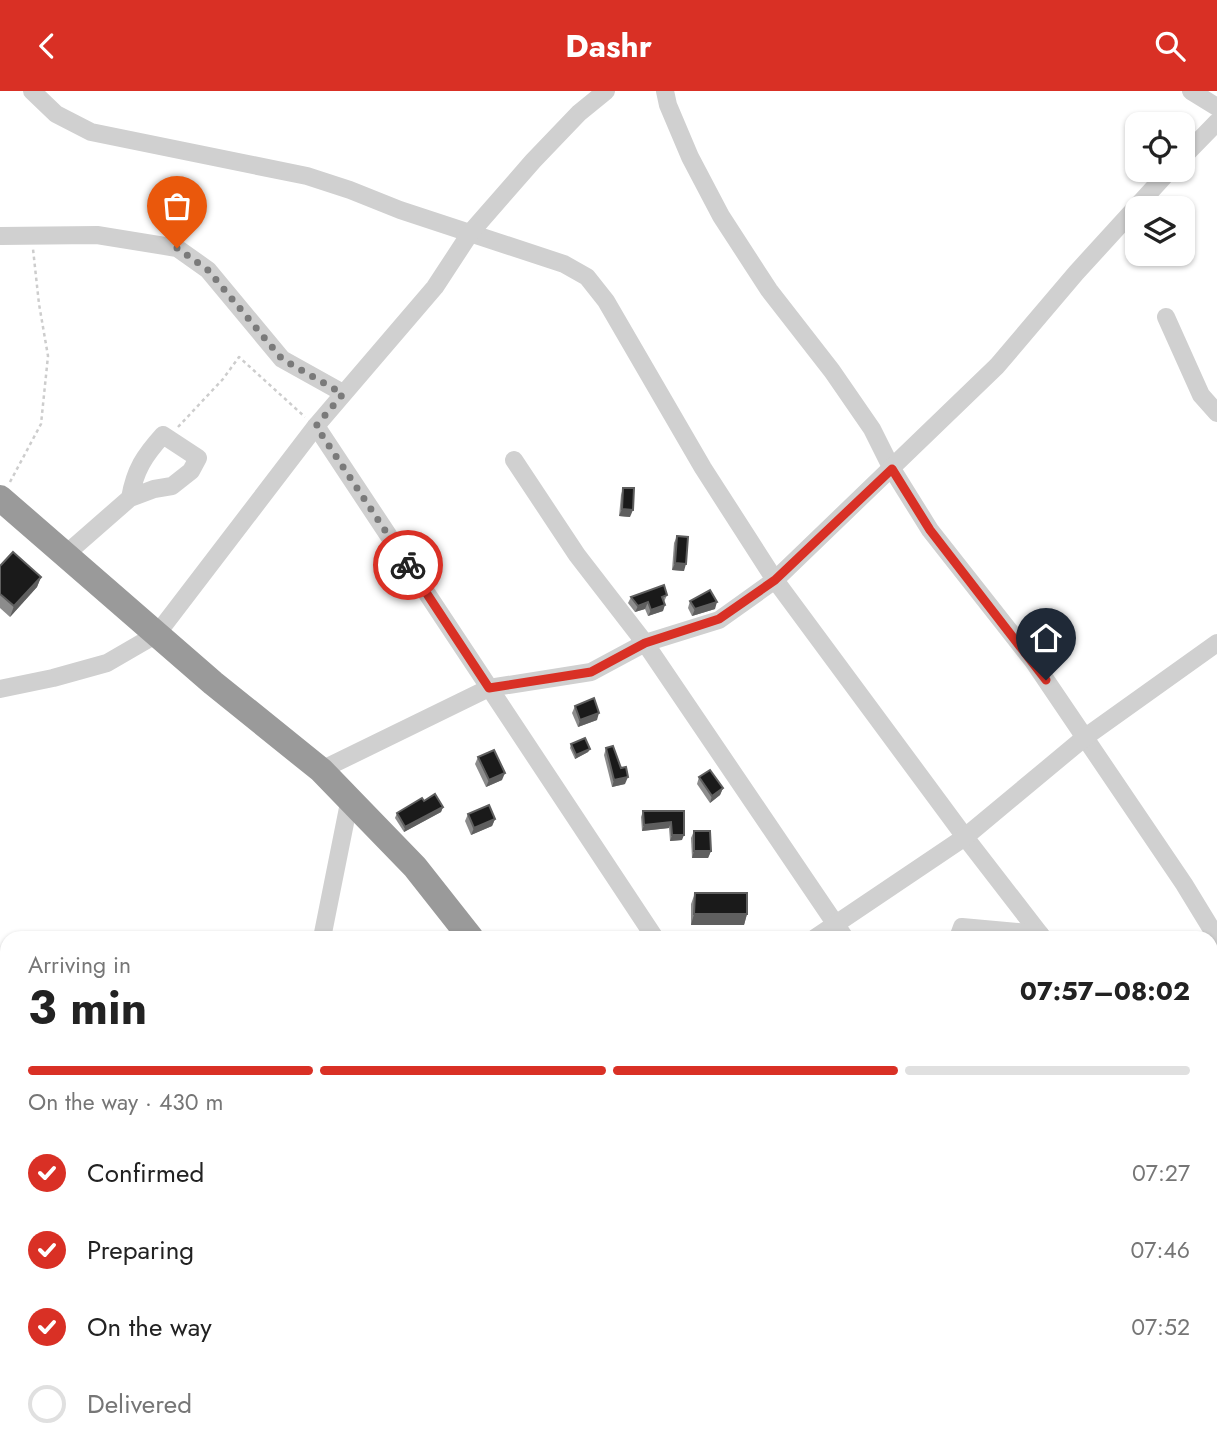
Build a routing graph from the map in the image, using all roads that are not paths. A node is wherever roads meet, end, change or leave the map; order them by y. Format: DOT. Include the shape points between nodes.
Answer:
graph roads {
  1 [pos="32,91"];
  2 [pos="606,91"];
  3 [pos="665,91"];
  4 [pos="1191,91"];
  5 [pos="1217,107"];
  6 [pos="1217,122"];
  7 [pos="1195,145"];
  8 [pos="1159,182"];
  9 [pos="471,232"];
  10 [pos="0,236"];
  11 [pos="1166,317"];
  12 [pos="343,394"];
  13 [pos="1217,413"];
  14 [pos="316,426"];
  15 [pos="514,460"];
  16 [pos="892,469"];
  17 [pos="0,498"];
  18 [pos="130,498"];
  19 [pos="66,554"];
  20 [pos="775,580"];
  21 [pos="157,634"];
  22 [pos="645,643"];
  23 [pos="1217,643"];
  24 [pos="489,688"];
  25 [pos="0,689"];
  26 [pos="1084,738"];
  27 [pos="321,771"];
  28 [pos="350,798"];
  29 [pos="965,837"];
  30 [pos="323,931"];
  31 [pos="465,931"];
  32 [pos="650,931"];
  33 [pos="839,931"];
  34 [pos="841,931"];
  35 [pos="961,931"];
  36 [pos="998,931"];
  37 [pos="1038,931"];
  38 [pos="1213,931"];
  1 -- 9 [label="street" via="56,114 91,132 307,176"];
  2 -- 9 [label="street" via="533,161"];
  3 -- 16 [label="street" via="690,157 721,216 769,290 872,429"];
  4 -- 5 [label="street"];
  6 -- 7 [label="street"];
  8 -- 16 [label="street" via="997,366"];
  9 -- 12 [label="street" via="435,287"];
  9 -- 20 [label="street" via="564,264 587,277"];
  10 -- 12 [label="street" via="97,235 177,248 208,270 282,359"];
  11 -- 13 [label="street" via="1201,395"];
  12 -- 14 [label="street"];
  14 -- 21 [label="street"];
  14 -- 24 [label="street"];
  15 -- 22 [label="street" via="577,555"];
  16 -- 20 [label="street"];
  16 -- 26 [label="street" via="930,530 1034,661"];
  17 -- 19 [label="highway"];
  18 -- 18 [label="street" via="172,486 191,471 198,458 163,435 134,476"];
  18 -- 19 [label="street"];
  19 -- 21 [label="highway"];
  20 -- 22 [label="street" via="719,619"];
  20 -- 29 [label="street"];
  21 -- 25 [label="street" via="107,663"];
  21 -- 27 [label="highway"];
  22 -- 24 [label="street" via="591,672"];
  22 -- 33 [label="street"];
  23 -- 26 [label="street"];
  24 -- 27 [label="street"];
  24 -- 32 [label="street"];
  26 -- 29 [label="street"];
  26 -- 38 [label="street"];
  27 -- 28 [label="highway"];
  28 -- 30 [label="street"];
  28 -- 31 [label="highway" via="415,867"];
  29 -- 34 [label="street"];
  29 -- 37 [label="street"];
  35 -- 36 [label="street" via="962,927"];
}
